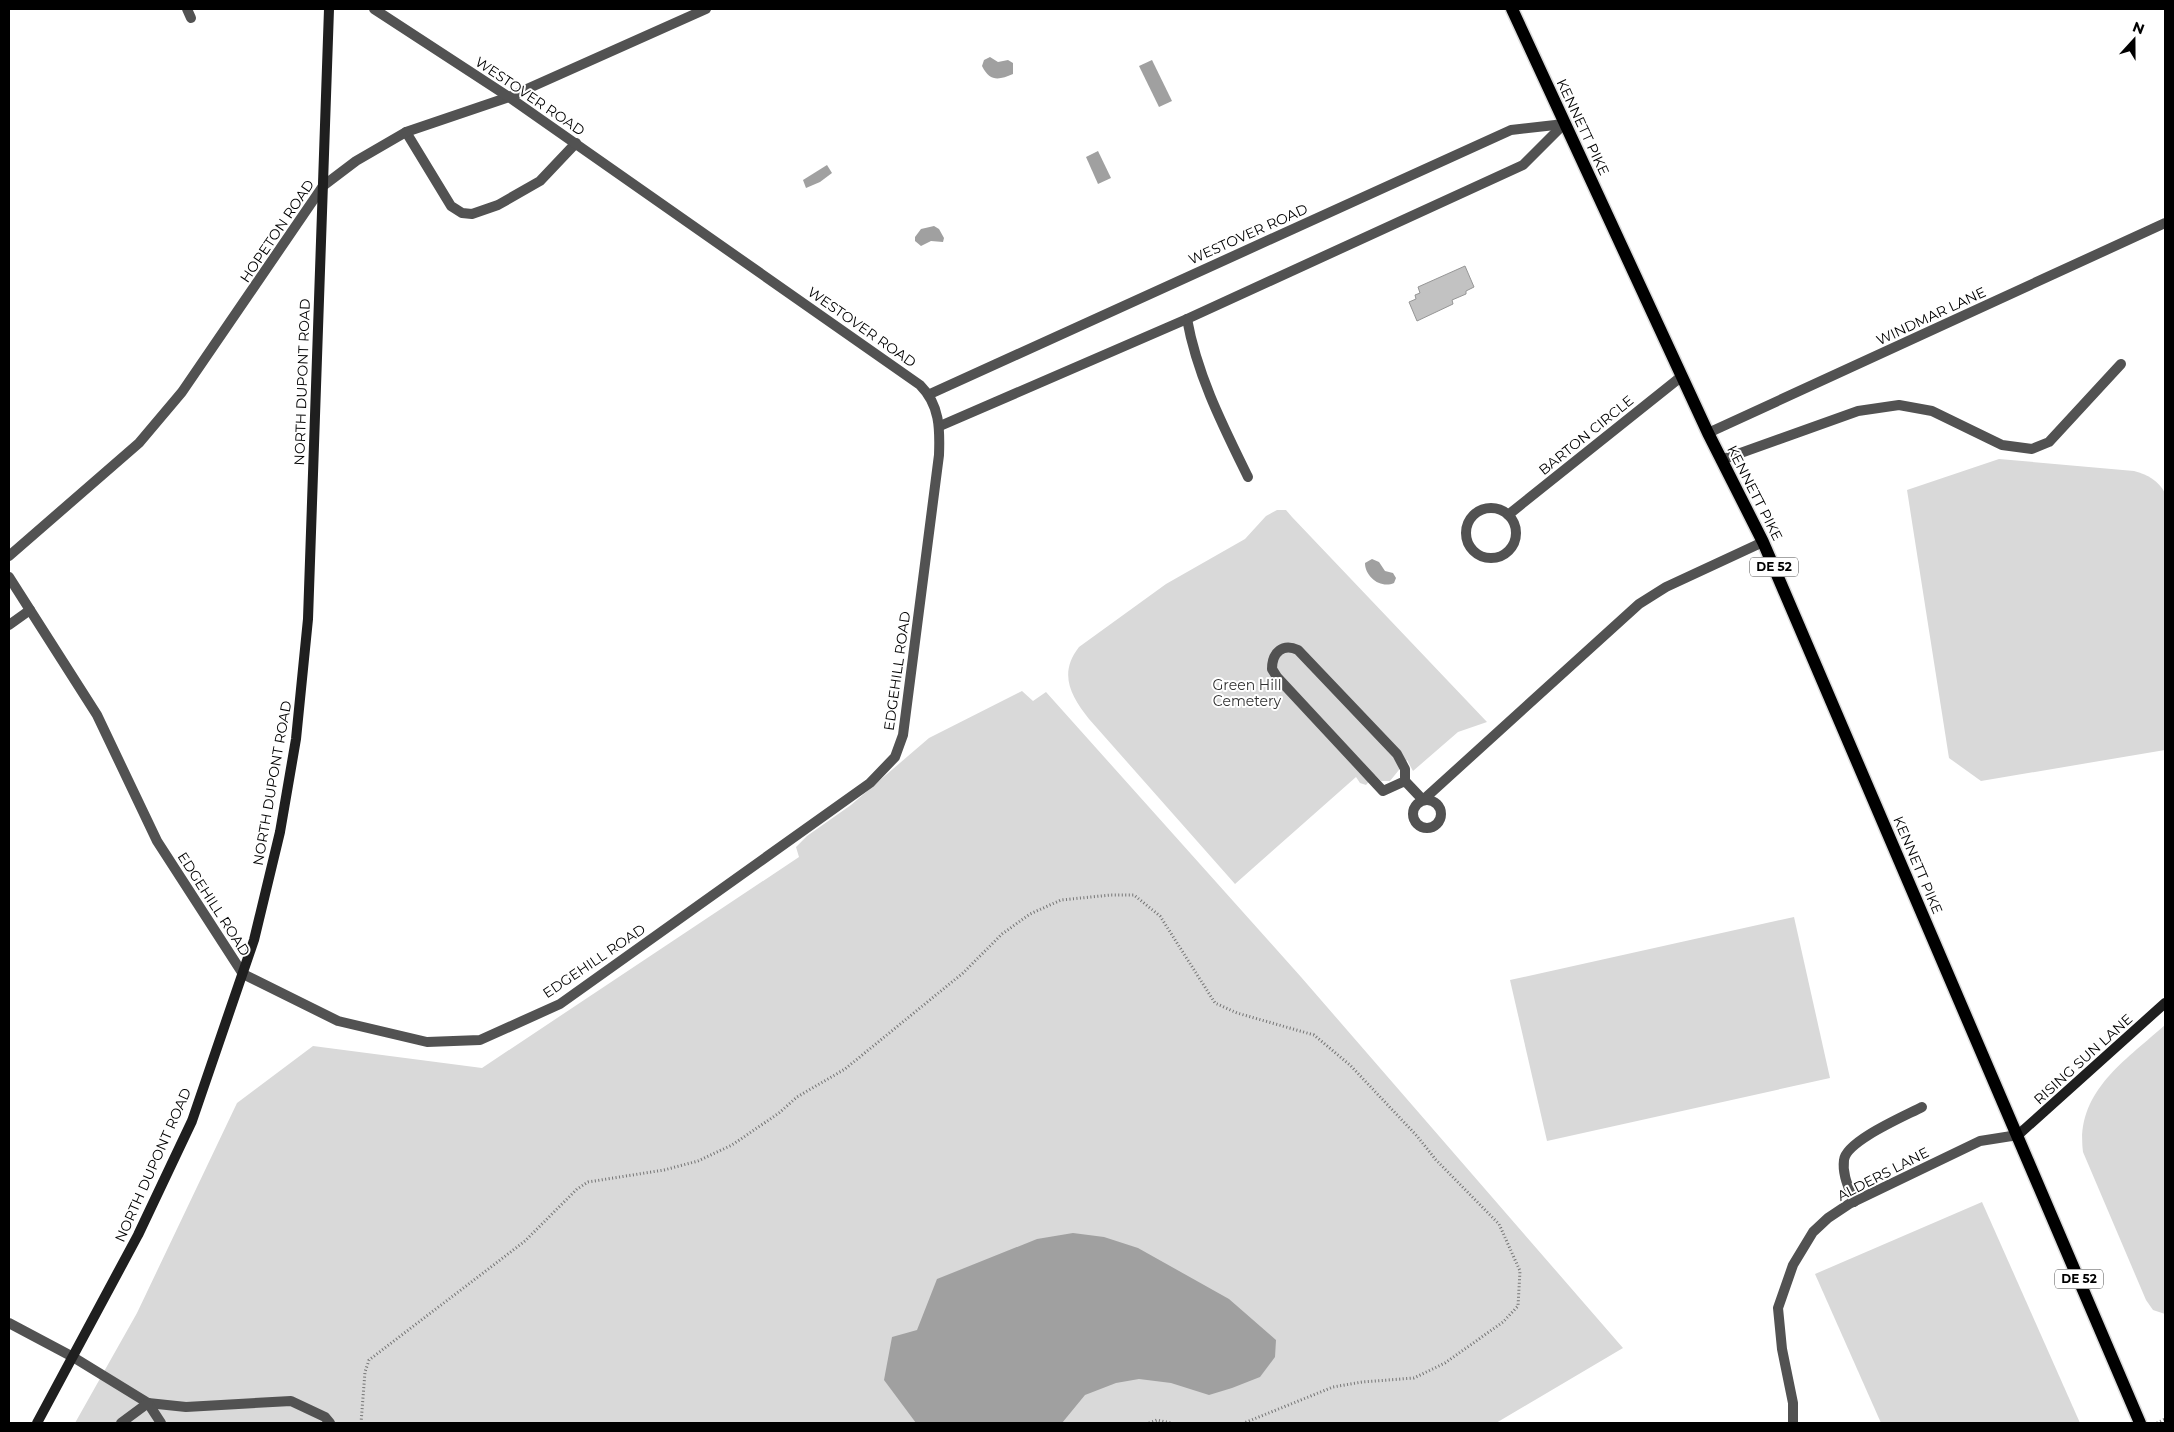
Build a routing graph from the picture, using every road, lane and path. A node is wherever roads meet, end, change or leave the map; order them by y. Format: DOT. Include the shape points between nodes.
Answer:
graph roads {
  1 [pos="329,9"];
  2 [pos="374,9"];
  3 [pos="706,9"];
  4 [pos="1512,9"];
  5 [pos="509,97"];
  6 [pos="1564,124"];
  7 [pos="406,132"];
  8 [pos="576,143"];
  9 [pos="322,186"];
  10 [pos="2165,223"];
  11 [pos="1187,319"];
  12 [pos="2121,364"];
  13 [pos="1682,376"];
  14 [pos="930,394"];
  15 [pos="940,426"];
  16 [pos="1708,433"];
  17 [pos="1721,460"];
  18 [pos="1248,477"];
  19 [pos="1508,515"];
  20 [pos="1763,542"];
  21 [pos="9,556"];
  22 [pos="9,577"];
  23 [pos="30,610"];
  24 [pos="9,625"];
  25 [pos="1405,780"];
  26 [pos="243,974"];
  27 [pos="2165,1003"];
  28 [pos="1922,1107"];
  29 [pos="2018,1134"];
  30 [pos="1854,1202"];
  31 [pos="9,1323"];
  32 [pos="74,1357"];
  33 [pos="148,1403"];
  34 [pos="2165,1419"];
  35 [pos="37,1423"];
  36 [pos="121,1423"];
  37 [pos="161,1423"];
  38 [pos="330,1423"];
  39 [pos="361,1423"];
  40 [pos="1149,1423"];
  41 [pos="1171,1423"];
  42 [pos="1244,1423"];
  43 [pos="1793,1423"];
  44 [pos="2140,1423"];
  45 [pos="2157,1423"];
  1 -- 9 [label="main road, NORTH DUPONT ROAD"];
  2 -- 5 [label="street, WESTOVER ROAD"];
  3 -- 5 [label="street, HOPETON ROAD"];
  4 -- 6 [label="main road, KENNETT PIKE / DE 52"];
  5 -- 7 [label="street, HOPETON ROAD"];
  5 -- 8 [label="street, WESTOVER ROAD"];
  6 -- 11 [label="street" via="1523,165"];
  6 -- 13 [label="main road, KENNETT PIKE / DE 52"];
  6 -- 14 [label="street, WESTOVER ROAD" via="1511,130"];
  7 -- 8 [label="street" via="451,206 462,213 472,214 498,205 540,182"];
  7 -- 9 [label="street, HOPETON ROAD" via="356,161"];
  8 -- 14 [label="street, WESTOVER ROAD"];
  9 -- 21 [label="street, HOPETON ROAD" via="182,392 139,444"];
  9 -- 26 [label="main road, NORTH DUPONT ROAD" via="304,662 296,739 280,832"];
  10 -- 16 [label="street, WINDMAR LANE"];
  11 -- 15 [label="street"];
  11 -- 18 [label="street" via="1192,345 1211,400"];
  12 -- 17 [label="street" via="2049,442 2032,449 2002,445 1932,411 1898,405 1858,410"];
  13 -- 16 [label="main road, KENNETT PIKE / DE 52"];
  13 -- 19 [label="street, BARTON CIRCLE"];
  14 -- 15 [label="street, EDGEHILL ROAD"];
  15 -- 26 [label="street, EDGEHILL ROAD" via="903,736 894,757 870,783 560,1004 480,1040 427,1042 338,1021"];
  16 -- 17 [label="main road, KENNETT PIKE / DE 52"];
  17 -- 20 [label="main road, KENNETT PIKE / DE 52"];
  19 -- 19 [label="street" via="1492,508 1473,515 1466,534 1472,549 1486,557 1495,557 1508,550 1515,535 1515,527"];
  20 -- 25 [label="street" via="1666,587 1639,604 1424,800"];
  20 -- 29 [label="main road, KENNETT PIKE / DE 52"];
  22 -- 23 [label="street, EDGEHILL ROAD"];
  23 -- 24 [label="street"];
  23 -- 26 [label="street, EDGEHILL ROAD" via="97,715 157,841"];
  25 -- 25 [label="street" via="1405,769 1398,754 1298,650 1283,648 1275,654 1272,669 1277,677 1384,791"];
  26 -- 32 [label="main road, NORTH DUPONT ROAD" via="192,1121 138,1235"];
  27 -- 29 [label="main road, RISING SUN LANE"];
  28 -- 30 [label="street" via="1865,1137 1849,1150 1844,1158 1844,1172"];
  29 -- 30 [label="street, ALDERS LANE" via="1980,1141"];
  29 -- 44 [label="main road, DE 52"];
  30 -- 43 [label="street, ALDERS LANE" via="1813,1232 1792,1265 1778,1308 1782,1349 1793,1402"];
  31 -- 32 [label="street"];
  32 -- 33 [label="street"];
  32 -- 35 [label="main road, NORTH DUPONT ROAD"];
  33 -- 36 [label="street"];
  33 -- 37 [label="street"];
  33 -- 38 [label="street" via="186,1407 291,1401 326,1417"];
  34 -- 45 [label="path"];
  39 -- 42 [label="path" via="369,1360 525,1241 577,1189 595,1180 664,1170 698,1161 732,1144 797,1097 845,1068 957,978 1016,923 1061,900 1111,895 1134,895 1160,916 1214,1003 1237,1013 1314,1035 1350,1065 1499,1224 1520,1271 1518,1306 1503,1322 1445,1363 1414,1378 1333,1387"];
  40 -- 41 [label="path" via="1157,1420"];
}
